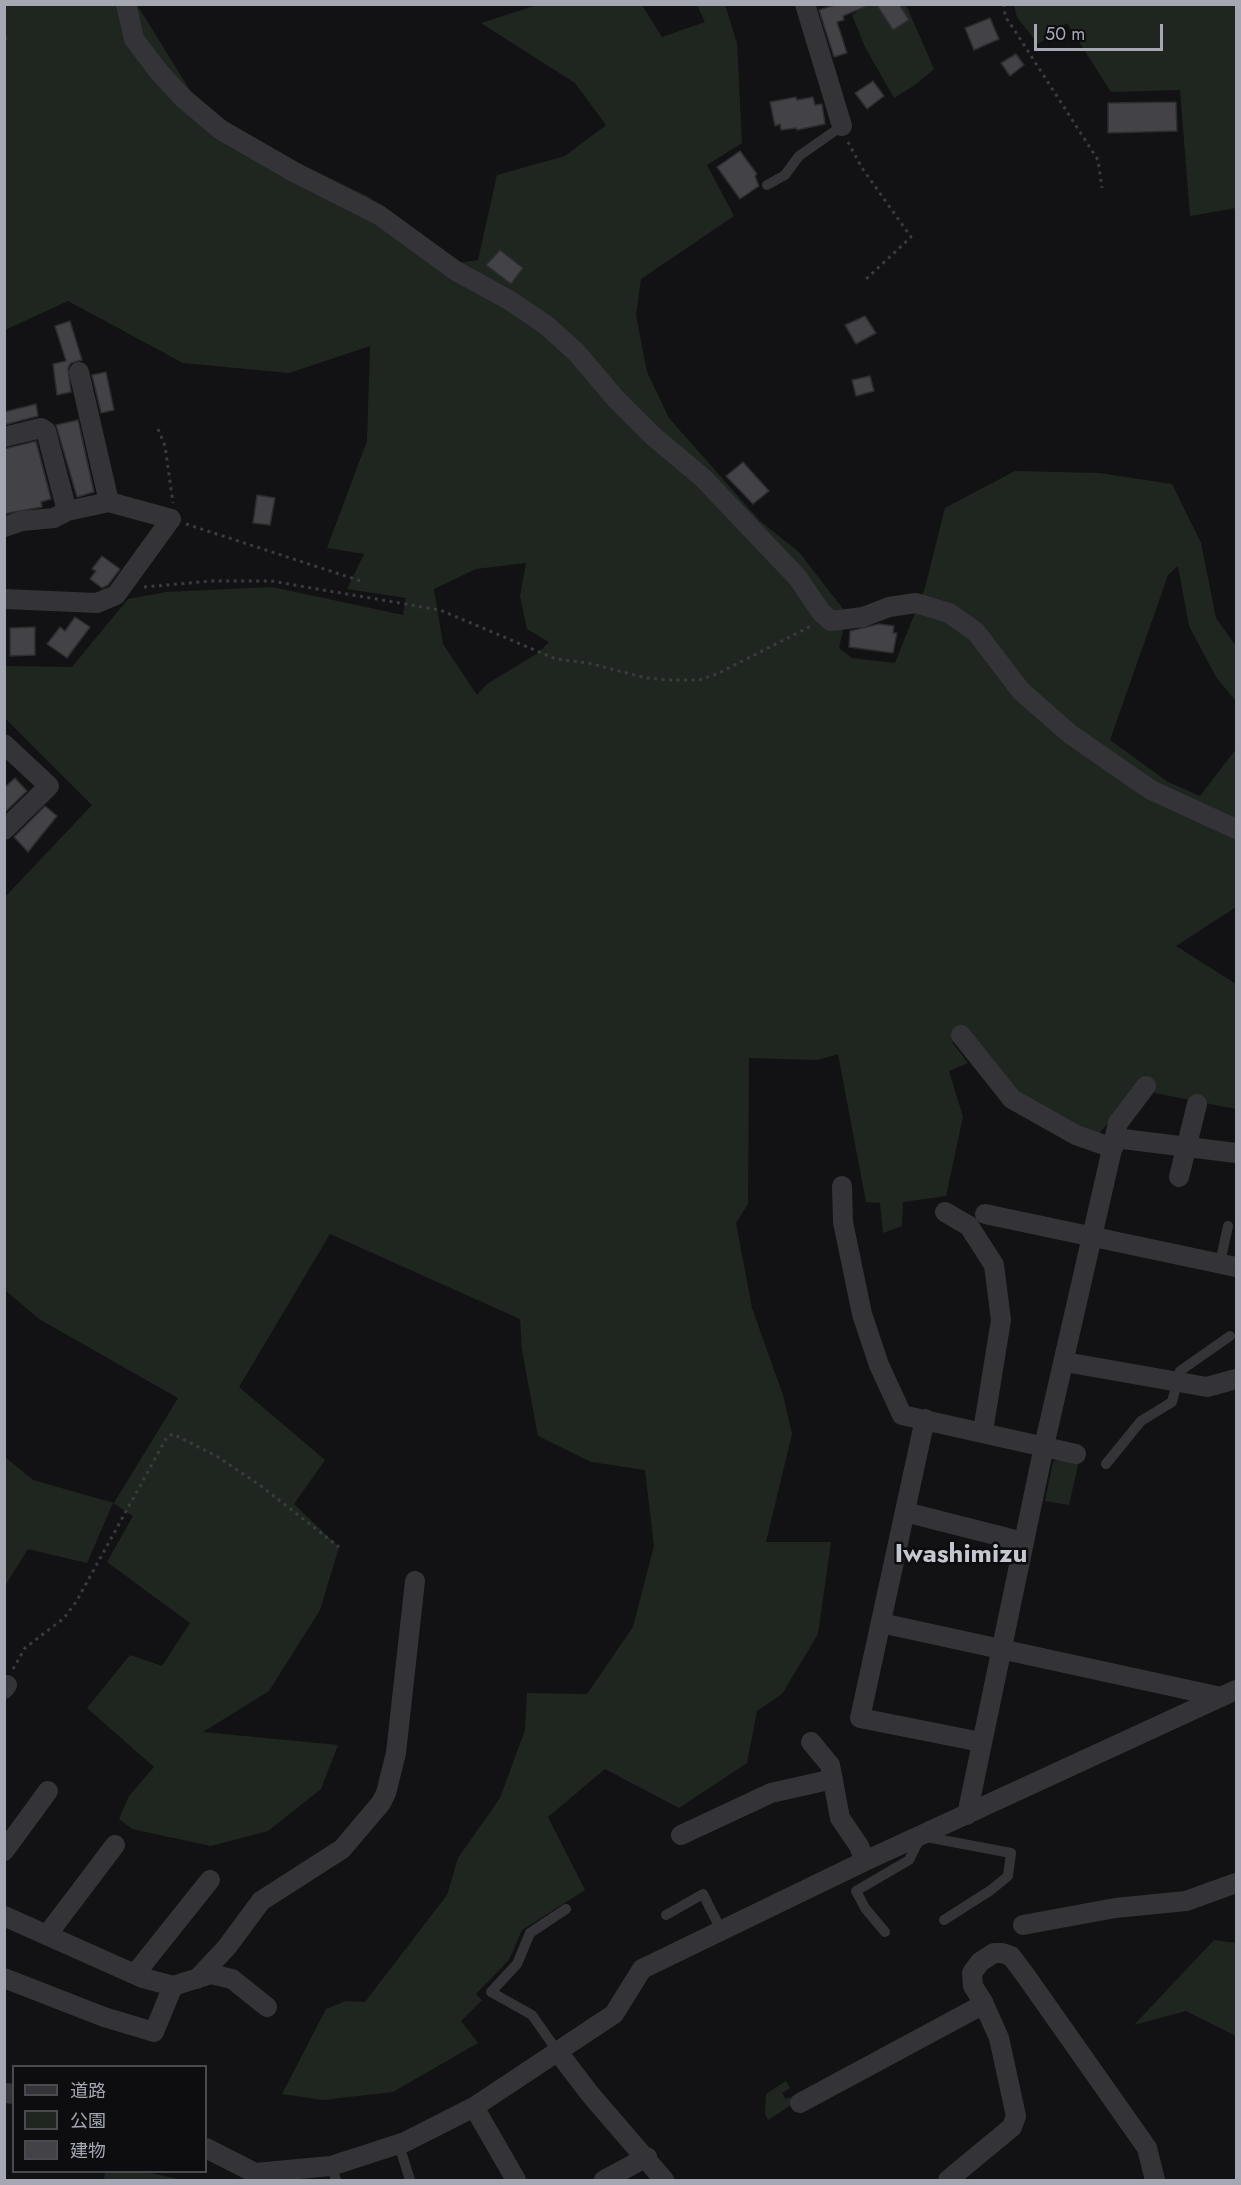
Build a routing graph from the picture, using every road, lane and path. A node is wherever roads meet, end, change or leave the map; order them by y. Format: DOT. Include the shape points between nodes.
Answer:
graph roads {
  1 [pos="126,4"];
  2 [pos="805,4"];
  3 [pos="1004,4"];
  4 [pos="4,38"];
  5 [pos="9,39"];
  6 [pos="842,126"];
  7 [pos="767,185"];
  8 [pos="1102,188"];
  9 [pos="864,281"];
  10 [pos="79,372"];
  11 [pos="158,429"];
  12 [pos="4,437"];
  13 [pos="109,502"];
  14 [pos="67,512"];
  15 [pos="171,519"];
  16 [pos="4,527"];
  17 [pos="361,581"];
  18 [pos="116,595"];
  19 [pos="4,599"];
  20 [pos="827,618"];
  21 [pos="4,744"];
  22 [pos="1236,828"];
  23 [pos="4,830"];
  24 [pos="961,1035"];
  25 [pos="1146,1086"];
  26 [pos="1197,1104"];
  27 [pos="1114,1143"];
  28 [pos="1186,1147"];
  29 [pos="1236,1154"];
  30 [pos="1179,1178"];
  31 [pos="842,1186"];
  32 [pos="945,1212"];
  33 [pos="985,1214"];
  34 [pos="1228,1226"];
  35 [pos="1092,1235"];
  36 [pos="1228,1265"];
  37 [pos="1230,1336"];
  38 [pos="1065,1362"];
  39 [pos="1236,1378"];
  40 [pos="1177,1382"];
  41 [pos="925,1419"];
  42 [pos="983,1431"];
  43 [pos="1044,1446"];
  44 [pos="1076,1454"];
  45 [pos="1106,1464"];
  46 [pos="905,1512"];
  47 [pos="1023,1542"];
  48 [pos="339,1547"];
  49 [pos="415,1581"];
  50 [pos="882,1623"];
  51 [pos="1001,1649"];
  52 [pos="6,1687"];
  53 [pos="1228,1693"];
  54 [pos="811,1742"];
  55 [pos="981,1742"];
  56 [pos="832,1779"];
  57 [pos="48,1791"];
  58 [pos="967,1815"];
  59 [pos="681,1835"];
  60 [pos="921,1836"];
  61 [pos="115,1845"];
  62 [pos="4,1851"];
  63 [pos="865,1862"];
  64 [pos="210,1880"];
  65 [pos="1236,1883"];
  66 [pos="566,1909"];
  67 [pos="666,1915"];
  68 [pos="4,1916"];
  69 [pos="944,1920"];
  70 [pos="1023,1925"];
  71 [pos="721,1930"];
  72 [pos="885,1932"];
  73 [pos="47,1935"];
  74 [pos="135,1974"];
  75 [pos="4,1978"];
  76 [pos="197,1979"];
  77 [pos="173,1986"];
  78 [pos="984,2004"];
  79 [pos="267,2007"];
  80 [pos="558,2052"];
  81 [pos="800,2103"];
  82 [pos="474,2107"];
  83 [pos="399,2145"];
  84 [pos="207,2149"];
  85 [pos="647,2157"];
  86 [pos="334,2173"];
  87 [pos="410,2181"];
  88 [pos="516,2181"];
  89 [pos="604,2181"];
  90 [pos="664,2181"];
  91 [pos="948,2181"];
  92 [pos="1155,2181"];
  1 -- 20 [label="street" via="134,39 183,98 221,130 379,215 456,272 546,325 798,578"];
  2 -- 6 [label="street"];
  3 -- 8 [label="path" via="1005,16 1098,160"];
  4 -- 5 [label="path"];
  6 -- 7 [label="lane" via="799,156 786,175"];
  6 -- 9 [label="path" via="862,168 911,237"];
  10 -- 13 [label="street"];
  11 -- 15 [label="path" via="165,446 175,511"];
  12 -- 14 [label="street" via="41,428 46,431"];
  13 -- 14 [label="street"];
  13 -- 15 [label="street"];
  14 -- 16 [label="street"];
  15 -- 17 [label="path"];
  15 -- 18 [label="street"];
  18 -- 19 [label="street" via="97,603"];
  18 -- 20 [label="path" via="169,584 271,581 440,610 556,659 666,680 699,680 717,674"];
  20 -- 22 [label="street" via="831,621 863,617 915,603 949,613 976,632 1021,691 1070,734 1151,790"];
  21 -- 23 [label="street" via="49,786"];
  24 -- 27 [label="street" via="1012,1099 1076,1135"];
  25 -- 27 [label="street" via="1118,1123"];
  26 -- 28 [label="street"];
  27 -- 28 [label="street"];
  27 -- 35 [label="street"];
  28 -- 29 [label="street"];
  28 -- 30 [label="street"];
  31 -- 41 [label="street" via="849,1255 879,1365 902,1415"];
  32 -- 42 [label="street" via="969,1226 994,1265 1001,1320"];
  33 -- 35 [label="street"];
  34 -- 36 [label="lane"];
  35 -- 36 [label="street"];
  35 -- 38 [label="street"];
  37 -- 40 [label="lane" via="1180,1371"];
  38 -- 40 [label="street"];
  38 -- 43 [label="street"];
  39 -- 40 [label="street" via="1207,1387"];
  40 -- 45 [label="lane" via="1172,1401 1141,1421"];
  41 -- 42 [label="street"];
  41 -- 46 [label="street"];
  42 -- 43 [label="street"];
  43 -- 44 [label="street"];
  43 -- 47 [label="street"];
  46 -- 47 [label="street"];
  46 -- 50 [label="street"];
  47 -- 51 [label="street"];
  48 -- 52 [label="path" via="218,1456 173,1434 167,1437 76,1602 64,1618 25,1648"];
  49 -- 76 [label="street" via="396,1754 381,1803 342,1849 261,1901"];
  50 -- 51 [label="street"];
  50 -- 55 [label="street" via="860,1718"];
  51 -- 53 [label="street"];
  51 -- 55 [label="street"];
  53 -- 58 [label="street"];
  54 -- 56 [label="street" via="830,1765"];
  55 -- 58 [label="street"];
  56 -- 59 [label="street" via="771,1793"];
  56 -- 63 [label="street" via="840,1818"];
  57 -- 62 [label="street"];
  58 -- 60 [label="street"];
  60 -- 63 [label="street"];
  60 -- 69 [label="lane" via="1011,1853 1008,1876"];
  60 -- 72 [label="lane" via="909,1860 856,1891"];
  61 -- 73 [label="street"];
  63 -- 71 [label="street"];
  64 -- 74 [label="street"];
  65 -- 70 [label="street" via="1186,1901 1104,1910"];
  66 -- 80 [label="lane" via="530,1933 517,1964 490,1992 532,2016"];
  67 -- 71 [label="lane" via="703,1894"];
  68 -- 73 [label="street"];
  71 -- 80 [label="street" via="642,1969 614,2014"];
  73 -- 74 [label="street"];
  74 -- 77 [label="street"];
  75 -- 77 [label="street" via="154,2032"];
  76 -- 77 [label="street"];
  76 -- 79 [label="street" via="211,1974 232,1979"];
  78 -- 81 [label="street"];
  78 -- 91 [label="street" via="999,2038 1016,2116 1012,2127"];
  78 -- 92 [label="street" via="973,1986 972,1973 993,1953 1011,1956 1147,2148"];
  80 -- 82 [label="street"];
  80 -- 85 [label="street" via="634,2147"];
  82 -- 83 [label="street"];
  82 -- 88 [label="street"];
  83 -- 86 [label="street"];
  83 -- 87 [label="lane"];
  84 -- 86 [label="street" via="255,2173"];
  85 -- 89 [label="street"];
  85 -- 90 [label="street"];
}
